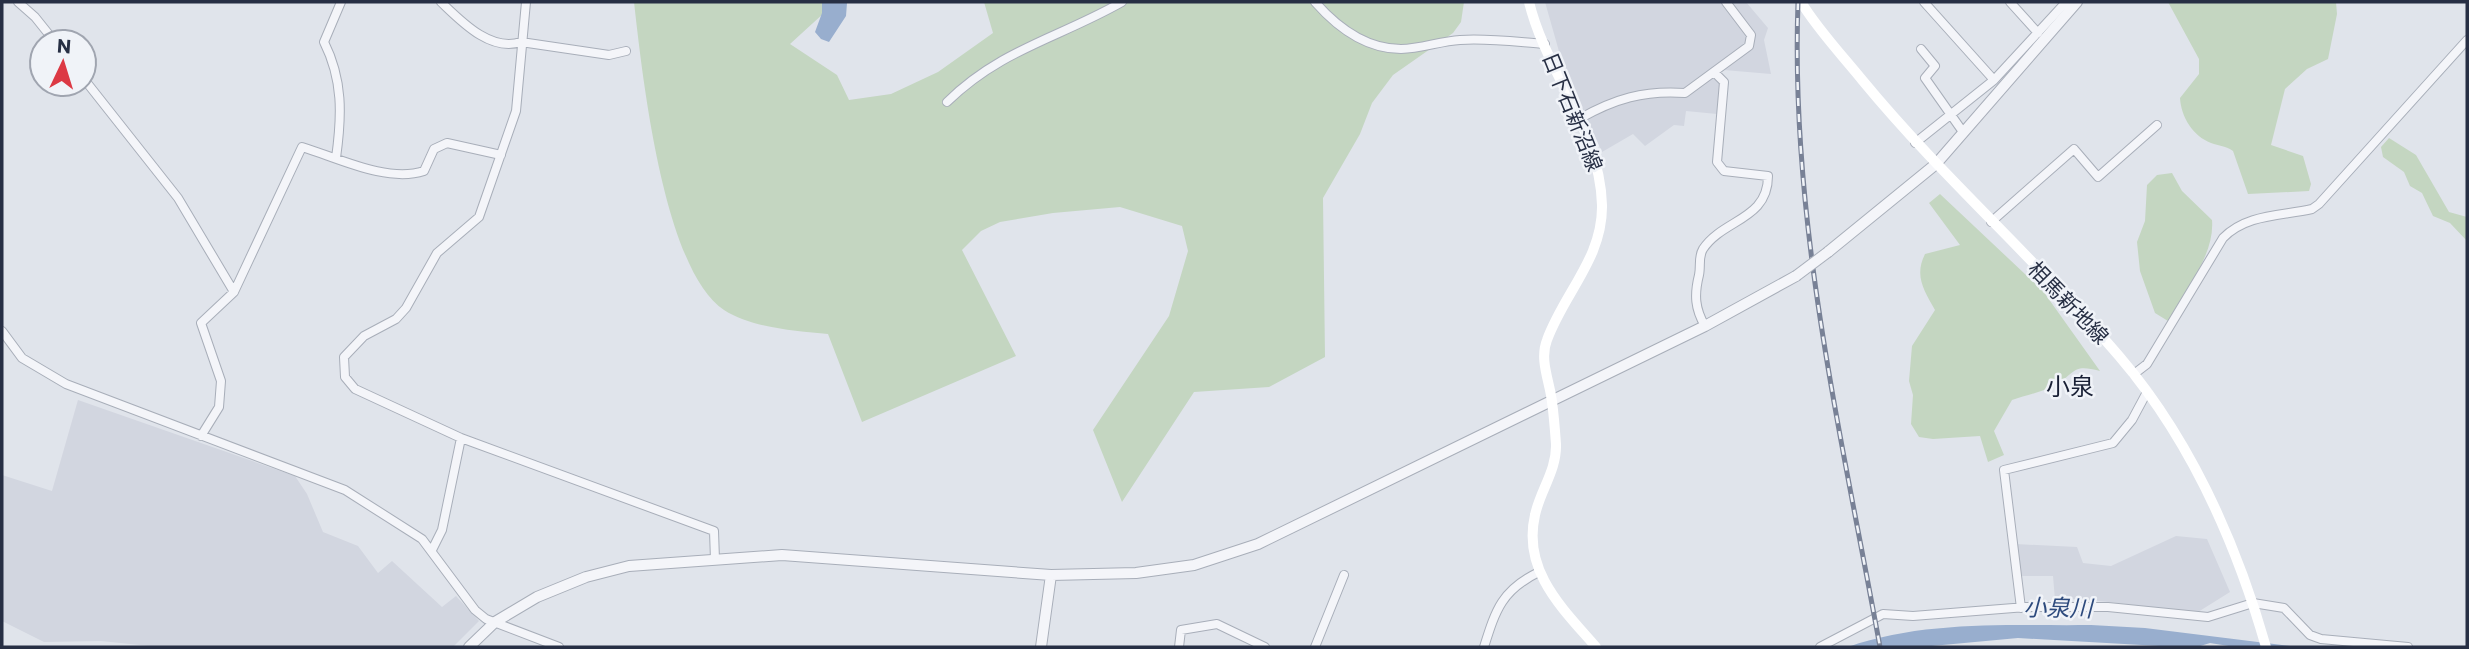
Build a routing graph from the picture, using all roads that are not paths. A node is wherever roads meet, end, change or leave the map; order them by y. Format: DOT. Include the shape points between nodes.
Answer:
graph roads {
  1 [pos="18,2"];
  2 [pos="341,2"];
  3 [pos="441,2"];
  4 [pos="526,2"];
  5 [pos="1122,2"];
  6 [pos="1315,2"];
  7 [pos="1529,2"];
  8 [pos="1726,2"];
  9 [pos="1801,2"];
  10 [pos="1924,2"];
  11 [pos="2010,2"];
  12 [pos="2066,2"];
  13 [pos="2077,2"];
  14 [pos="42,28"];
  15 [pos="2038,33"];
  16 [pos="2467,40"];
  17 [pos="520,42"];
  18 [pos="1545,44"];
  19 [pos="1921,49"];
  20 [pos="626,51"];
  21 [pos="1714,73"];
  22 [pos="1994,80"];
  23 [pos="98,97"];
  24 [pos="947,102"];
  25 [pos="1949,116"];
  26 [pos="1579,119"];
  27 [pos="2157,125"];
  28 [pos="1963,132"];
  29 [pos="1915,144"];
  30 [pos="501,155"];
  31 [pos="337,158"];
  32 [pos="1936,164"];
  33 [pos="1991,222"];
  34 [pos="234,292"];
  35 [pos="1706,326"];
  36 [pos="2,331"];
  37 [pos="2134,374"];
  38 [pos="2147,392"];
  39 [pos="1552,401"];
  40 [pos="201,436"];
  41 [pos="461,438"];
  42 [pos="432,550"];
  43 [pos="715,560"];
  44 [pos="1539,572"];
  45 [pos="1051,575"];
  46 [pos="1344,575"];
  47 [pos="2253,603"];
  48 [pos="2021,608"];
  49 [pos="495,622"];
  50 [pos="469,647"];
  51 [pos="559,647"];
  52 [pos="1041,647"];
  53 [pos="1179,647"];
  54 [pos="1265,647"];
  55 [pos="1315,647"];
  56 [pos="1484,647"];
  57 [pos="1597,647"];
  58 [pos="1820,647"];
  59 [pos="2266,647"];
  60 [pos="2408,647"];
  1 -- 14 [label="street"];
  2 -- 31 [label="street" via="324,41 340,84"];
  3 -- 17 [label="street" via="477,34 511,46"];
  4 -- 17 [label="street"];
  5 -- 24 [label="street" via="1009,55"];
  6 -- 18 [label="street" via="1333,22 1378,46 1401,49 1487,39"];
  7 -- 18 [label="main road, 日下石新沼線"];
  8 -- 21 [label="street" via="1751,40"];
  9 -- 29 [label="main road, 相馬新地線"];
  10 -- 22 [label="street"];
  11 -- 15 [label="street"];
  12 -- 15 [label="street"];
  13 -- 28 [label="street"];
  15 -- 22 [label="street"];
  16 -- 37 [label="street" via="2319,204 2248,220 2223,238 2147,364"];
  17 -- 20 [label="street" via="609,55"];
  17 -- 30 [label="street" via="516,111"];
  18 -- 26 [label="main road, 日下石新沼線"];
  19 -- 25 [label="street" via="1935,66 1924,78"];
  21 -- 26 [label="street" via="1685,93 1660,91 1625,97"];
  21 -- 35 [label="street" via="1724,82 1717,162 1724,171 1768,176 1768,190 1752,213 1701,252 1694,293"];
  22 -- 25 [label="street"];
  23 -- 34 [label="street" via="178,198"];
  25 -- 28 [label="street"];
  25 -- 29 [label="street"];
  26 -- 39 [label="main road, 日下石新沼線" via="1596,164 1602,208 1598,238 1584,274 1545,344"];
  27 -- 33 [label="street" via="2098,177 2074,149"];
  28 -- 32 [label="street"];
  29 -- 32 [label="main road, 相馬新地線"];
  30 -- 31 [label="street" via="447,143 434,149 424,170 411,175 393,175"];
  30 -- 41 [label="street" via="479,218 437,253 396,318 364,336 344,357 345,377 355,389"];
  31 -- 34 [label="street" via="302,147"];
  32 -- 33 [label="main road, 相馬新地線"];
  32 -- 35 [label="street, bridge" via="1796,276"];
  33 -- 37 [label="main road, 相馬新地線"];
  34 -- 40 [label="street" via="201,323 221,381 219,407"];
  35 -- 39 [label="street"];
  36 -- 40 [label="street" via="22,358 66,384"];
  37 -- 38 [label="main road, 相馬新地線"];
  38 -- 47 [label="main road, 相馬新地線" via="2198,472"];
  38 -- 48 [label="street" via="2113,443 2004,470"];
  39 -- 44 [label="main road, 日下石新沼線" via="1556,448 1535,514 1532,546"];
  39 -- 45 [label="street" via="1258,544 1194,565 1136,573"];
  40 -- 42 [label="street" via="345,490 392,517"];
  41 -- 42 [label="street" via="442,530"];
  41 -- 43 [label="street" via="714,531"];
  42 -- 49 [label="street" via="475,610"];
  43 -- 45 [label="street" via="782,555"];
  43 -- 49 [label="street" via="629,566 586,577 537,597"];
  44 -- 56 [label="street" via="1505,594"];
  44 -- 57 [label="main road, 日下石新沼線" via="1554,598"];
  45 -- 52 [label="street"];
  46 -- 55 [label="street"];
  47 -- 48 [label="street" via="2207,618 2108,607"];
  47 -- 59 [label="main road, 相馬新地線"];
  47 -- 60 [label="street" via="2284,608 2310,635 2321,639"];
  48 -- 58 [label="street" via="1883,614"];
  49 -- 50 [label="street"];
  49 -- 51 [label="street"];
  53 -- 54 [label="street" via="1181,630 1217,624"];
}
